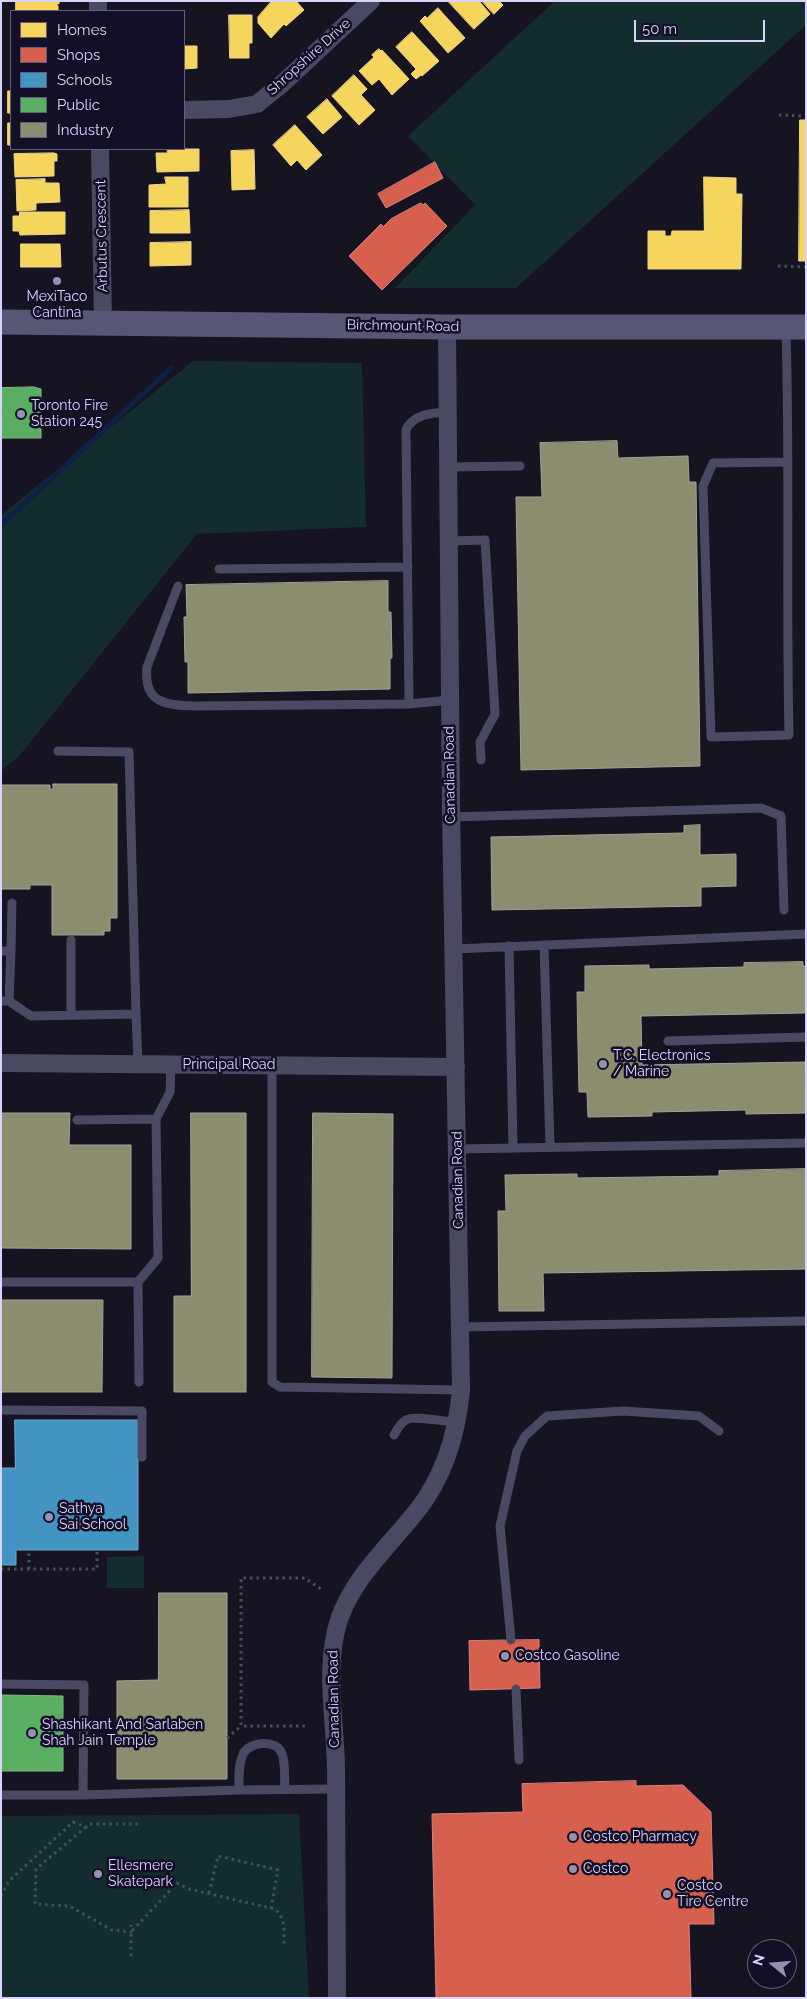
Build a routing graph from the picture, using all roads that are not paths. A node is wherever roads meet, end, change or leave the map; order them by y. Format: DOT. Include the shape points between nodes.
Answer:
graph roads {
  1 [pos="371,1"];
  2 [pos="185,110"];
  3 [pos="100,150"];
  4 [pos="1,322"];
  5 [pos="103,323"];
  6 [pos="447,327"];
  7 [pos="796,327"];
  8 [pos="447,412"];
  9 [pos="788,462"];
  10 [pos="520,466"];
  11 [pos="448,467"];
  12 [pos="448,541"];
  13 [pos="408,567"];
  14 [pos="219,569"];
  15 [pos="178,586"];
  16 [pos="450,700"];
  17 [pos="410,704"];
  18 [pos="58,751"];
  19 [pos="481,760"];
  20 [pos="451,816"];
  21 [pos="12,903"];
  22 [pos="784,910"];
  23 [pos="806,934"];
  24 [pos="72,940"];
  25 [pos="544,945"];
  26 [pos="509,946"];
  27 [pos="454,949"];
  28 [pos="6,951"];
  29 [pos="5,1001"];
  30 [pos="136,1014"];
  31 [pos="71,1015"];
  32 [pos="806,1037"];
  33 [pos="668,1041"];
  34 [pos="1,1063"];
  35 [pos="138,1064"];
  36 [pos="171,1064"];
  37 [pos="272,1065"];
  38 [pos="456,1066"];
  39 [pos="156,1118"];
  40 [pos="77,1120"];
  41 [pos="806,1143"];
  42 [pos="550,1146"];
  43 [pos="513,1147"];
  44 [pos="457,1149"];
  45 [pos="1,1282"];
  46 [pos="138,1282"];
  47 [pos="806,1321"];
  48 [pos="461,1326"];
  49 [pos="138,1382"];
  50 [pos="462,1390"];
  51 [pos="1,1410"];
  52 [pos="456,1422"];
  53 [pos="719,1432"];
  54 [pos="394,1436"];
  55 [pos="142,1457"];
  56 [pos="511,1640"];
  57 [pos="1,1684"];
  58 [pos="516,1689"];
  59 [pos="519,1760"];
  60 [pos="336,1789"];
  61 [pos="239,1790"];
  62 [pos="285,1790"];
  63 [pos="1,1795"];
  64 [pos="83,1795"];
  65 [pos="336,1998"];
  1 -- 2 [label="street, Shropshire Drive" via="257,104 229,109"];
  3 -- 5 [label="street, Arbutus Crescent"];
  4 -- 5 [label="main road, Birchmount Road"];
  5 -- 6 [label="main road, Birchmount Road"];
  6 -- 7 [label="main road, Birchmount Road"];
  6 -- 8 [label="street, Canadian Road"];
  7 -- 9 [label="lane"];
  8 -- 11 [label="street, Canadian Road"];
  8 -- 13 [label="lane" via="416,418 406,430"];
  9 -- 9 [label="lane" via="789,735 711,737 703,486 713,463"];
  10 -- 11 [label="lane"];
  11 -- 12 [label="street, Canadian Road"];
  12 -- 16 [label="street, Canadian Road"];
  12 -- 19 [label="lane" via="486,540 495,714 480,742"];
  13 -- 14 [label="lane"];
  13 -- 17 [label="lane"];
  15 -- 17 [label="lane" via="147,667 147,683 162,703 197,706"];
  16 -- 17 [label="lane"];
  16 -- 20 [label="street, Canadian Road"];
  18 -- 30 [label="lane" via="129,752"];
  20 -- 22 [label="lane" via="761,808 781,816"];
  20 -- 27 [label="street, Canadian Road"];
  21 -- 28 [label="lane"];
  23 -- 25 [label="lane"];
  24 -- 31 [label="lane"];
  25 -- 26 [label="lane"];
  25 -- 42 [label="lane"];
  26 -- 27 [label="lane"];
  26 -- 43 [label="lane"];
  27 -- 38 [label="street, Canadian Road"];
  28 -- 29 [label="lane"];
  29 -- 31 [label="lane" via="31,1016"];
  30 -- 31 [label="lane"];
  30 -- 35 [label="lane"];
  32 -- 33 [label="lane"];
  34 -- 35 [label="street, Principal Road"];
  35 -- 36 [label="street, Principal Road"];
  36 -- 37 [label="street, Principal Road"];
  36 -- 39 [label="lane" via="170,1092"];
  37 -- 38 [label="street, Principal Road"];
  37 -- 50 [label="lane" via="272,1382 280,1387"];
  38 -- 44 [label="street, Canadian Road"];
  39 -- 40 [label="lane"];
  39 -- 46 [label="lane" via="158,1258"];
  41 -- 42 [label="lane"];
  42 -- 43 [label="lane"];
  43 -- 44 [label="lane"];
  44 -- 48 [label="street, Canadian Road"];
  45 -- 46 [label="lane"];
  46 -- 49 [label="lane"];
  47 -- 48 [label="lane"];
  48 -- 50 [label="street, Canadian Road"];
  50 -- 52 [label="street, Canadian Road"];
  51 -- 55 [label="lane" via="142,1411"];
  52 -- 54 [label="lane" via="415,1417 400,1425"];
  52 -- 60 [label="street, Canadian Road" via="452,1443 433,1485 417,1510 356,1585 340,1619 332,1663"];
  53 -- 56 [label="lane" via="700,1416 623,1411 547,1416 525,1436 518,1451 500,1526"];
  57 -- 64 [label="lane" via="84,1685"];
  58 -- 59 [label="lane"];
  60 -- 62 [label="lane"];
  60 -- 65 [label="street, Canadian Road"];
  61 -- 62 [label="lane"];
  61 -- 62 [label="lane" via="239,1770 244,1753 250,1746 273,1744 283,1755"];
  61 -- 64 [label="lane"];
  63 -- 64 [label="lane"];
}
